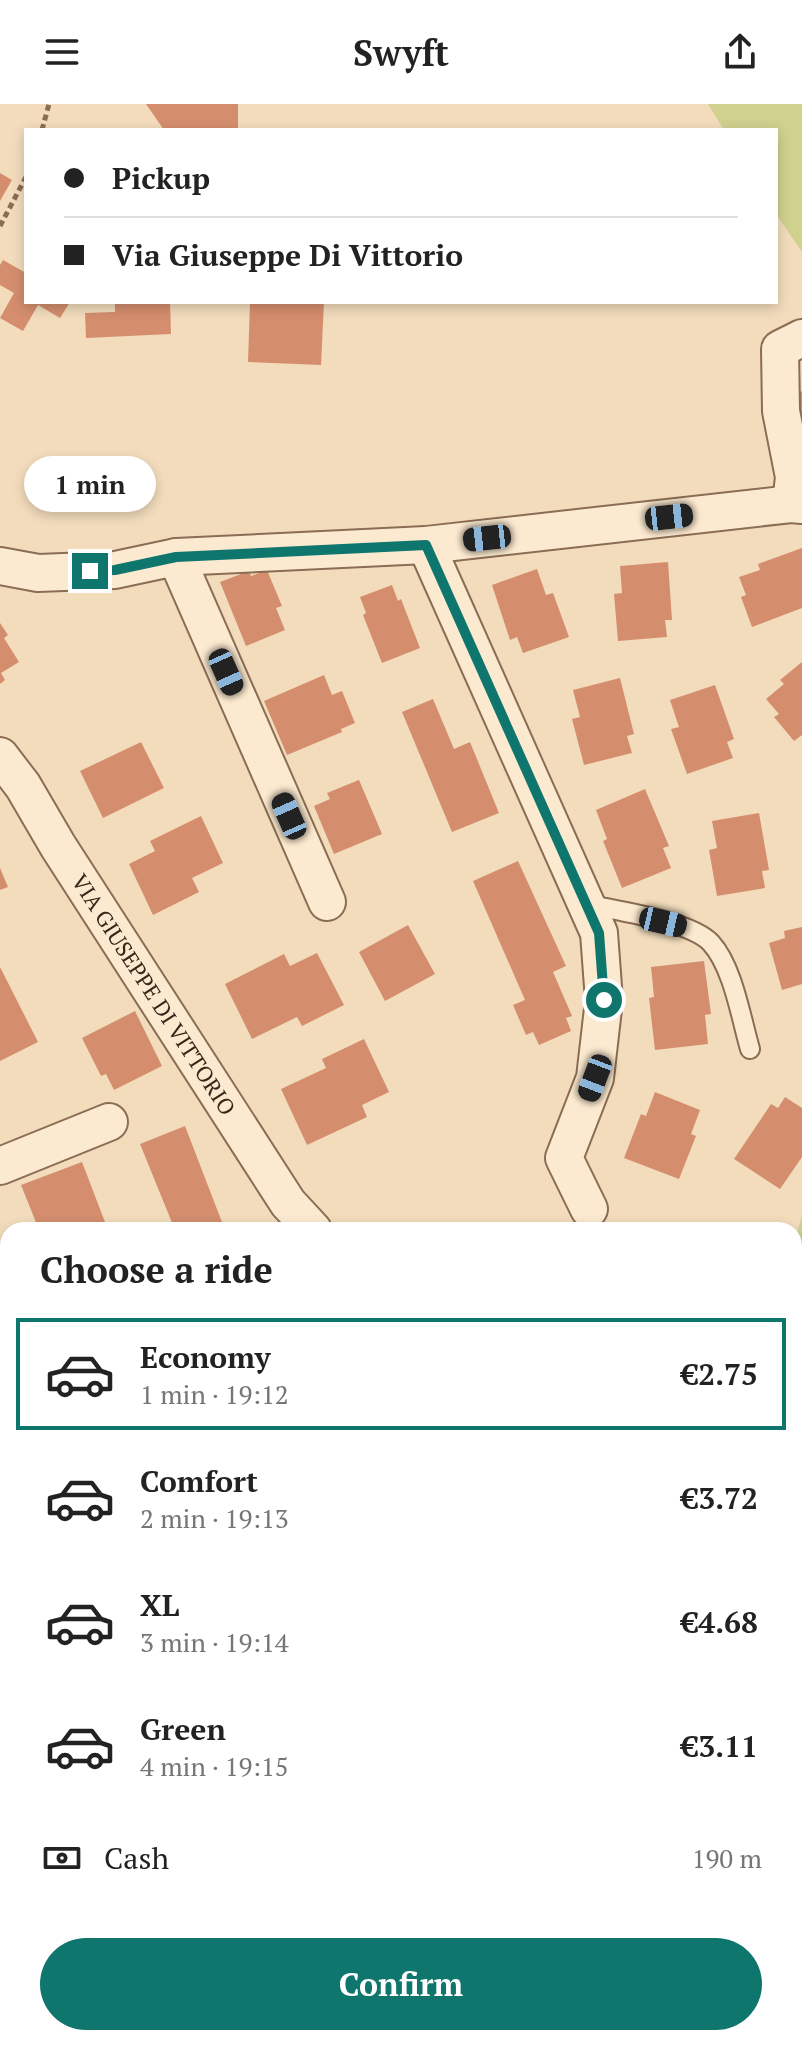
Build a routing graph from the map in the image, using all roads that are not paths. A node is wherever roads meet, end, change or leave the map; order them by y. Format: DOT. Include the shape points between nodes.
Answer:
graph roads {
  1 [pos="802,338"];
  2 [pos="796,504"];
  3 [pos="426,545"];
  4 [pos="176,557"];
  5 [pos="0,566"];
  6 [pos="0,756"];
  7 [pos="327,902"];
  8 [pos="586,904"];
  9 [pos="750,1049"];
  10 [pos="109,1122"];
  11 [pos="0,1166"];
  12 [pos="589,1209"];
  13 [pos="306,1222"];
  1 -- 2 [label="street" via="780,349 781,411"];
  2 -- 3 [label="street"];
  3 -- 4 [label="street"];
  3 -- 8 [label="street"];
  4 -- 5 [label="street" via="115,570 38,573"];
  4 -- 7 [label="street"];
  6 -- 13 [label="street, VIA GIUSEPPE DI VITTORIO" via="288,1203"];
  8 -- 9 [label="lane" via="689,928 710,942 723,962"];
  8 -- 12 [label="street" via="599,933 604,1000 595,1078 564,1158"];
  10 -- 11 [label="street"];
}
